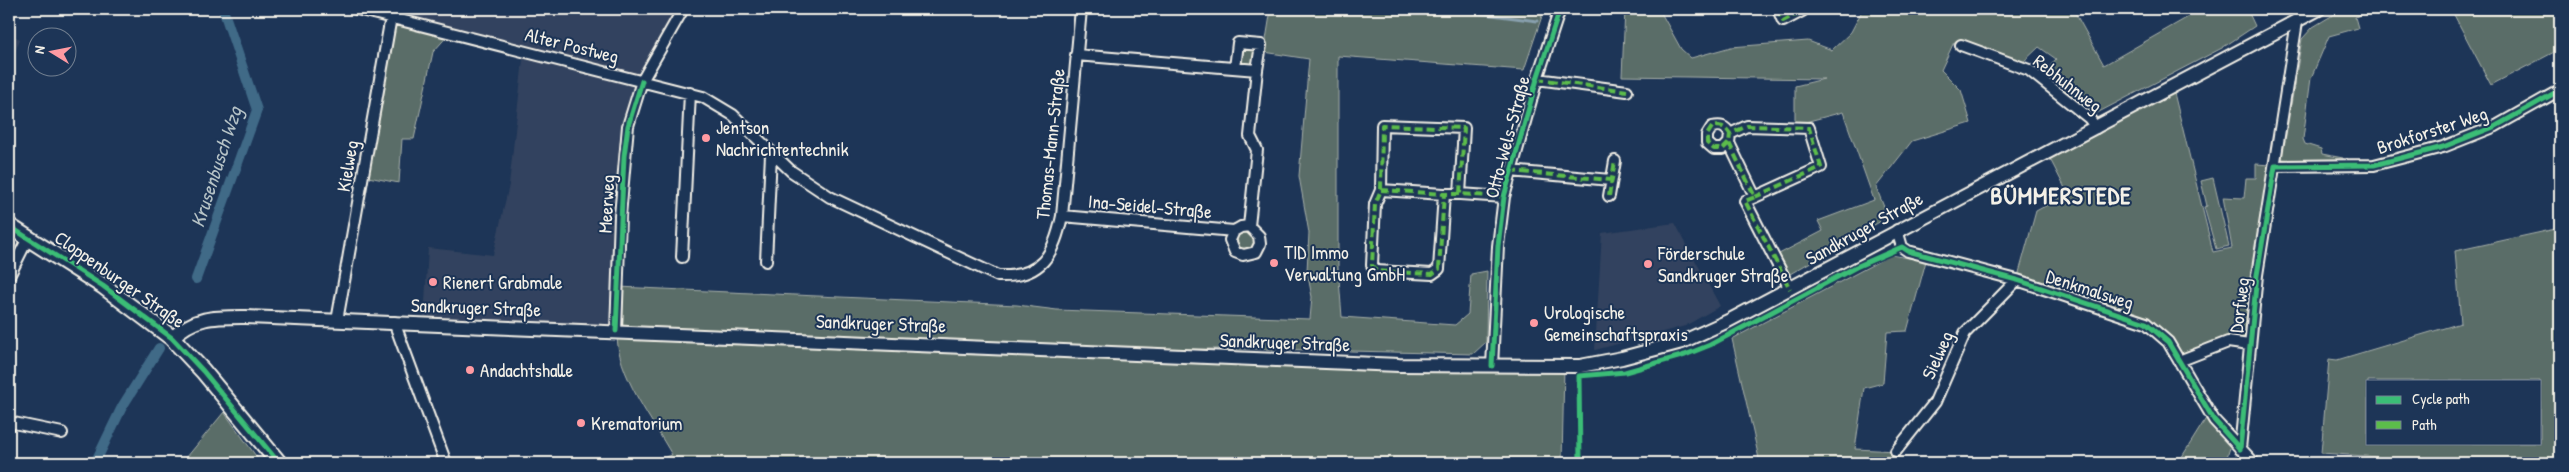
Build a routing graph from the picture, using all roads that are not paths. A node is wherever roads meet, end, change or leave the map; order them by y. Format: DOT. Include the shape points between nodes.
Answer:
graph roads {
  1 [pos="357,9"];
  2 [pos="683,9"];
  3 [pos="1081,9"];
  4 [pos="1560,9"];
  5 [pos="1778,9"];
  6 [pos="1801,9"];
  7 [pos="2319,9"];
  8 [pos="2299,14"];
  9 [pos="391,17"];
  10 [pos="1961,45"];
  11 [pos="1076,55"];
  12 [pos="1235,68"];
  13 [pos="1257,70"];
  14 [pos="1537,79"];
  15 [pos="642,81"];
  16 [pos="2560,90"];
  17 [pos="1627,91"];
  18 [pos="690,93"];
  19 [pos="2096,128"];
  20 [pos="771,154"];
  21 [pos="1615,161"];
  22 [pos="2275,166"];
  23 [pos="1510,171"];
  24 [pos="1611,180"];
  25 [pos="1381,190"];
  26 [pos="1444,194"];
  27 [pos="1460,194"];
  28 [pos="1609,196"];
  29 [pos="1504,197"];
  30 [pos="1755,197"];
  31 [pos="1062,216"];
  32 [pos="9,226"];
  33 [pos="1249,226"];
  34 [pos="1897,230"];
  35 [pos="1234,231"];
  36 [pos="28,238"];
  37 [pos="682,257"];
  38 [pos="766,261"];
  39 [pos="974,263"];
  40 [pos="9,276"];
  41 [pos="2017,280"];
  42 [pos="1790,290"];
  43 [pos="337,321"];
  44 [pos="394,322"];
  45 [pos="616,331"];
  46 [pos="172,338"];
  47 [pos="2249,345"];
  48 [pos="2179,361"];
  49 [pos="1492,366"];
  50 [pos="9,422"];
  51 [pos="62,433"];
  52 [pos="2240,449"];
  53 [pos="1896,451"];
  54 [pos="279,463"];
  55 [pos="446,463"];
  56 [pos="2254,463"];
  1 -- 9 [label="street, Alter Postweg"];
  2 -- 15 [label="street, Meerweg"];
  3 -- 11 [label="street, Thomas-Mann-Straße"];
  4 -- 14 [label="street, Otto-Wels-Straße"];
  5 -- 6 [label="street" via="1783,21"];
  7 -- 8 [label="street, Sandkruger Straße"];
  8 -- 19 [label="street, Sandkruger Straße"];
  8 -- 22 [label="street, Dorfweg"];
  9 -- 15 [label="street, Alter Postweg"];
  9 -- 43 [label="street, Kielweg"];
  10 -- 19 [label="street, Rebhuhnweg" via="2029,70 2089,118"];
  11 -- 12 [label="street"];
  11 -- 31 [label="street, Thomas-Mann-Straße"];
  12 -- 13 [label="street"];
  12 -- 13 [label="street" via="1238,43 1261,45"];
  13 -- 33 [label="street" via="1250,136 1257,150"];
  14 -- 17 [label="street, Otto-Wels-Straße"];
  14 -- 23 [label="street, Otto-Wels-Straße"];
  15 -- 18 [label="street, Alter Postweg"];
  15 -- 45 [label="street, Meerweg" via="628,126 624,156"];
  16 -- 22 [label="street, Brokforster Weg" via="2490,128 2443,146 2374,165"];
  18 -- 20 [label="street, Alter Postweg" via="733,115"];
  18 -- 37 [label="street"];
  19 -- 34 [label="street, Sandkruger Straße"];
  20 -- 38 [label="street"];
  20 -- 39 [label="street, Alter Postweg" via="830,198"];
  21 -- 24 [label="street"];
  22 -- 47 [label="street, Dorfweg"];
  23 -- 24 [label="street, Otto-Wels-Straße"];
  23 -- 29 [label="street, Otto-Wels-Straße"];
  24 -- 28 [label="street"];
  25 -- 26 [label="street"];
  25 -- 26 [label="street" via="1375,204 1372,265 1376,271 1432,274 1439,269"];
  25 -- 27 [label="street" via="1382,125 1464,128"];
  26 -- 27 [label="street"];
  27 -- 29 [label="street"];
  29 -- 49 [label="street, Otto-Wels-Straße" via="1498,246"];
  30 -- 30 [label="street" via="1730,138 1747,126 1809,128 1821,167"];
  30 -- 42 [label="street" via="1745,202"];
  31 -- 35 [label="street, Ina-Seidel-Straße"];
  31 -- 39 [label="street, Thomas-Mann-Straße" via="1050,255 1040,267 1011,277 998,276"];
  32 -- 36 [label="main road, Cloppenburger Straße"];
  33 -- 35 [label="street, Ina-Seidel-Straße"];
  33 -- 35 [label="street, Ina-Seidel-Straße" via="1259,236 1260,244 1250,255 1243,256 1232,248 1230,240"];
  34 -- 41 [label="street, Denkmalsweg" via="1902,247 1908,251"];
  34 -- 42 [label="street, Sandkruger Straße"];
  36 -- 40 [label="street"];
  36 -- 46 [label="main road, Cloppenburger Straße" via="103,286"];
  41 -- 48 [label="street, Denkmalsweg" via="2146,323 2168,342"];
  41 -- 53 [label="street, Sielweg" via="1965,333 1935,402"];
  42 -- 49 [label="street, Sandkruger Straße" via="1682,342 1622,358 1564,366"];
  43 -- 44 [label="street, Sandkruger Straße"];
  43 -- 46 [label="street, Sandkruger Straße" via="208,318 188,324"];
  44 -- 45 [label="street, Sandkruger Straße"];
  44 -- 55 [label="street"];
  45 -- 49 [label="street, Sandkruger Straße" via="1236,359"];
  46 -- 54 [label="main road, Cloppenburger Straße"];
  47 -- 48 [label="street, Dorfweg" via="2228,342"];
  47 -- 52 [label="street, Dorfweg"];
  48 -- 52 [label="street, Denkmalsweg" via="2214,420"];
  50 -- 51 [label="street"];
  52 -- 56 [label="street, Denkmalsweg"];
}
